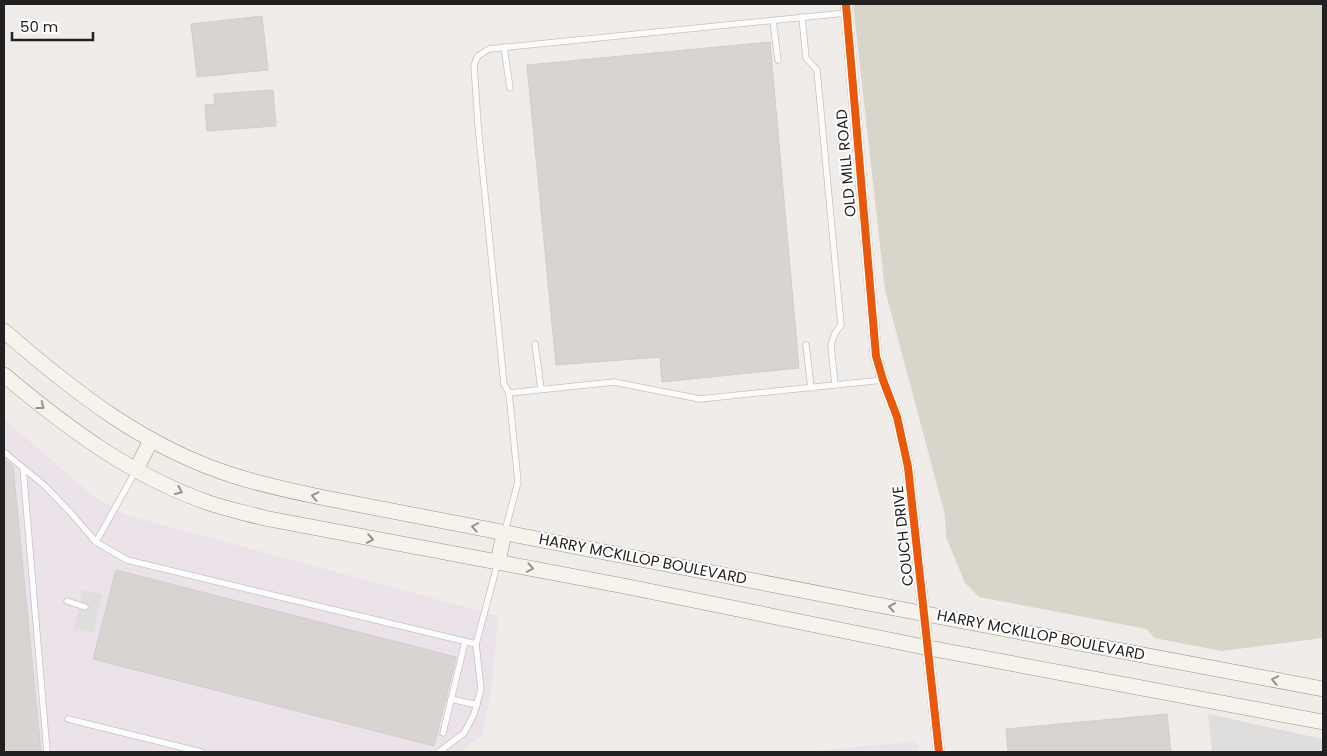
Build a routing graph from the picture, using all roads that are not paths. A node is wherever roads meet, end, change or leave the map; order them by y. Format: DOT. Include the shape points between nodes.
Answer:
graph roads {
  1 [pos="846,9"];
  2 [pos="802,17"];
  3 [pos="773,21"];
  4 [pos="504,47"];
  5 [pos="778,60"];
  6 [pos="510,88"];
  7 [pos="873,320"];
  8 [pos="4,330"];
  9 [pos="535,344"];
  10 [pos="806,345"];
  11 [pos="4,375"];
  12 [pos="883,380"];
  13 [pos="835,385"];
  14 [pos="811,388"];
  15 [pos="541,389"];
  16 [pos="509,393"];
  17 [pos="151,440"];
  18 [pos="4,452"];
  19 [pos="23,468"];
  20 [pos="136,470"];
  21 [pos="504,533"];
  22 [pos="96,542"];
  23 [pos="498,562"];
  24 [pos="67,601"];
  25 [pos="85,607"];
  26 [pos="925,613"];
  27 [pos="465,642"];
  28 [pos="476,644"];
  29 [pos="929,648"];
  30 [pos="1323,689"];
  31 [pos="451,699"];
  32 [pos="477,705"];
  33 [pos="68,718"];
  34 [pos="1323,722"];
  35 [pos="443,733"];
  36 [pos="47,752"];
  37 [pos="201,752"];
  38 [pos="439,752"];
  39 [pos="940,752"];
  1 -- 2 [label="lane"];
  1 -- 7 [label="street, OLD MILL ROAD"];
  2 -- 3 [label="lane"];
  2 -- 13 [label="lane" via="806,58 817,70 841,325 831,345"];
  3 -- 4 [label="lane"];
  3 -- 5 [label="lane"];
  4 -- 6 [label="lane"];
  4 -- 16 [label="lane" via="489,49 478,56 474,65 504,384"];
  7 -- 12 [label="street, COUCH DRIVE" via="876,356"];
  8 -- 17 [label="main road, HARRY MCKILLOP BOULEVARD" via="100,409"];
  9 -- 15 [label="lane"];
  10 -- 14 [label="lane"];
  11 -- 20 [label="main road, HARRY MCKILLOP BOULEVARD, one-way" via="72,429"];
  12 -- 13 [label="lane"];
  12 -- 26 [label="street, COUCH DRIVE" via="897,417 908,467"];
  13 -- 14 [label="lane"];
  14 -- 15 [label="lane" via="700,399 614,382"];
  15 -- 16 [label="lane"];
  16 -- 21 [label="lane" via="518,482"];
  17 -- 20 [label="main road"];
  21 -- 17 [label="main road, HARRY MCKILLOP BOULEVARD, one-way" via="265,485 205,465"];
  18 -- 19 [label="lane"];
  19 -- 22 [label="lane" via="45,486"];
  19 -- 36 [label="lane"];
  20 -- 22 [label="lane"];
  20 -- 23 [label="main road, HARRY MCKILLOP BOULEVARD, one-way" via="209,503 264,518"];
  21 -- 23 [label="main road"];
  26 -- 21 [label="main road, HARRY MCKILLOP BOULEVARD, one-way"];
  22 -- 27 [label="lane" via="127,560"];
  23 -- 28 [label="lane"];
  23 -- 29 [label="main road, HARRY MCKILLOP BOULEVARD, one-way"];
  24 -- 25 [label="lane"];
  26 -- 29 [label="street, COUCH DRIVE"];
  30 -- 26 [label="main road, HARRY MCKILLOP BOULEVARD, one-way"];
  27 -- 28 [label="lane"];
  27 -- 31 [label="lane"];
  28 -- 32 [label="lane" via="481,689"];
  29 -- 34 [label="main road, HARRY MCKILLOP BOULEVARD"];
  29 -- 39 [label="street, COUCH DRIVE"];
  31 -- 32 [label="lane"];
  31 -- 35 [label="lane"];
  32 -- 38 [label="lane" via="464,733"];
  33 -- 37 [label="lane"];
}
